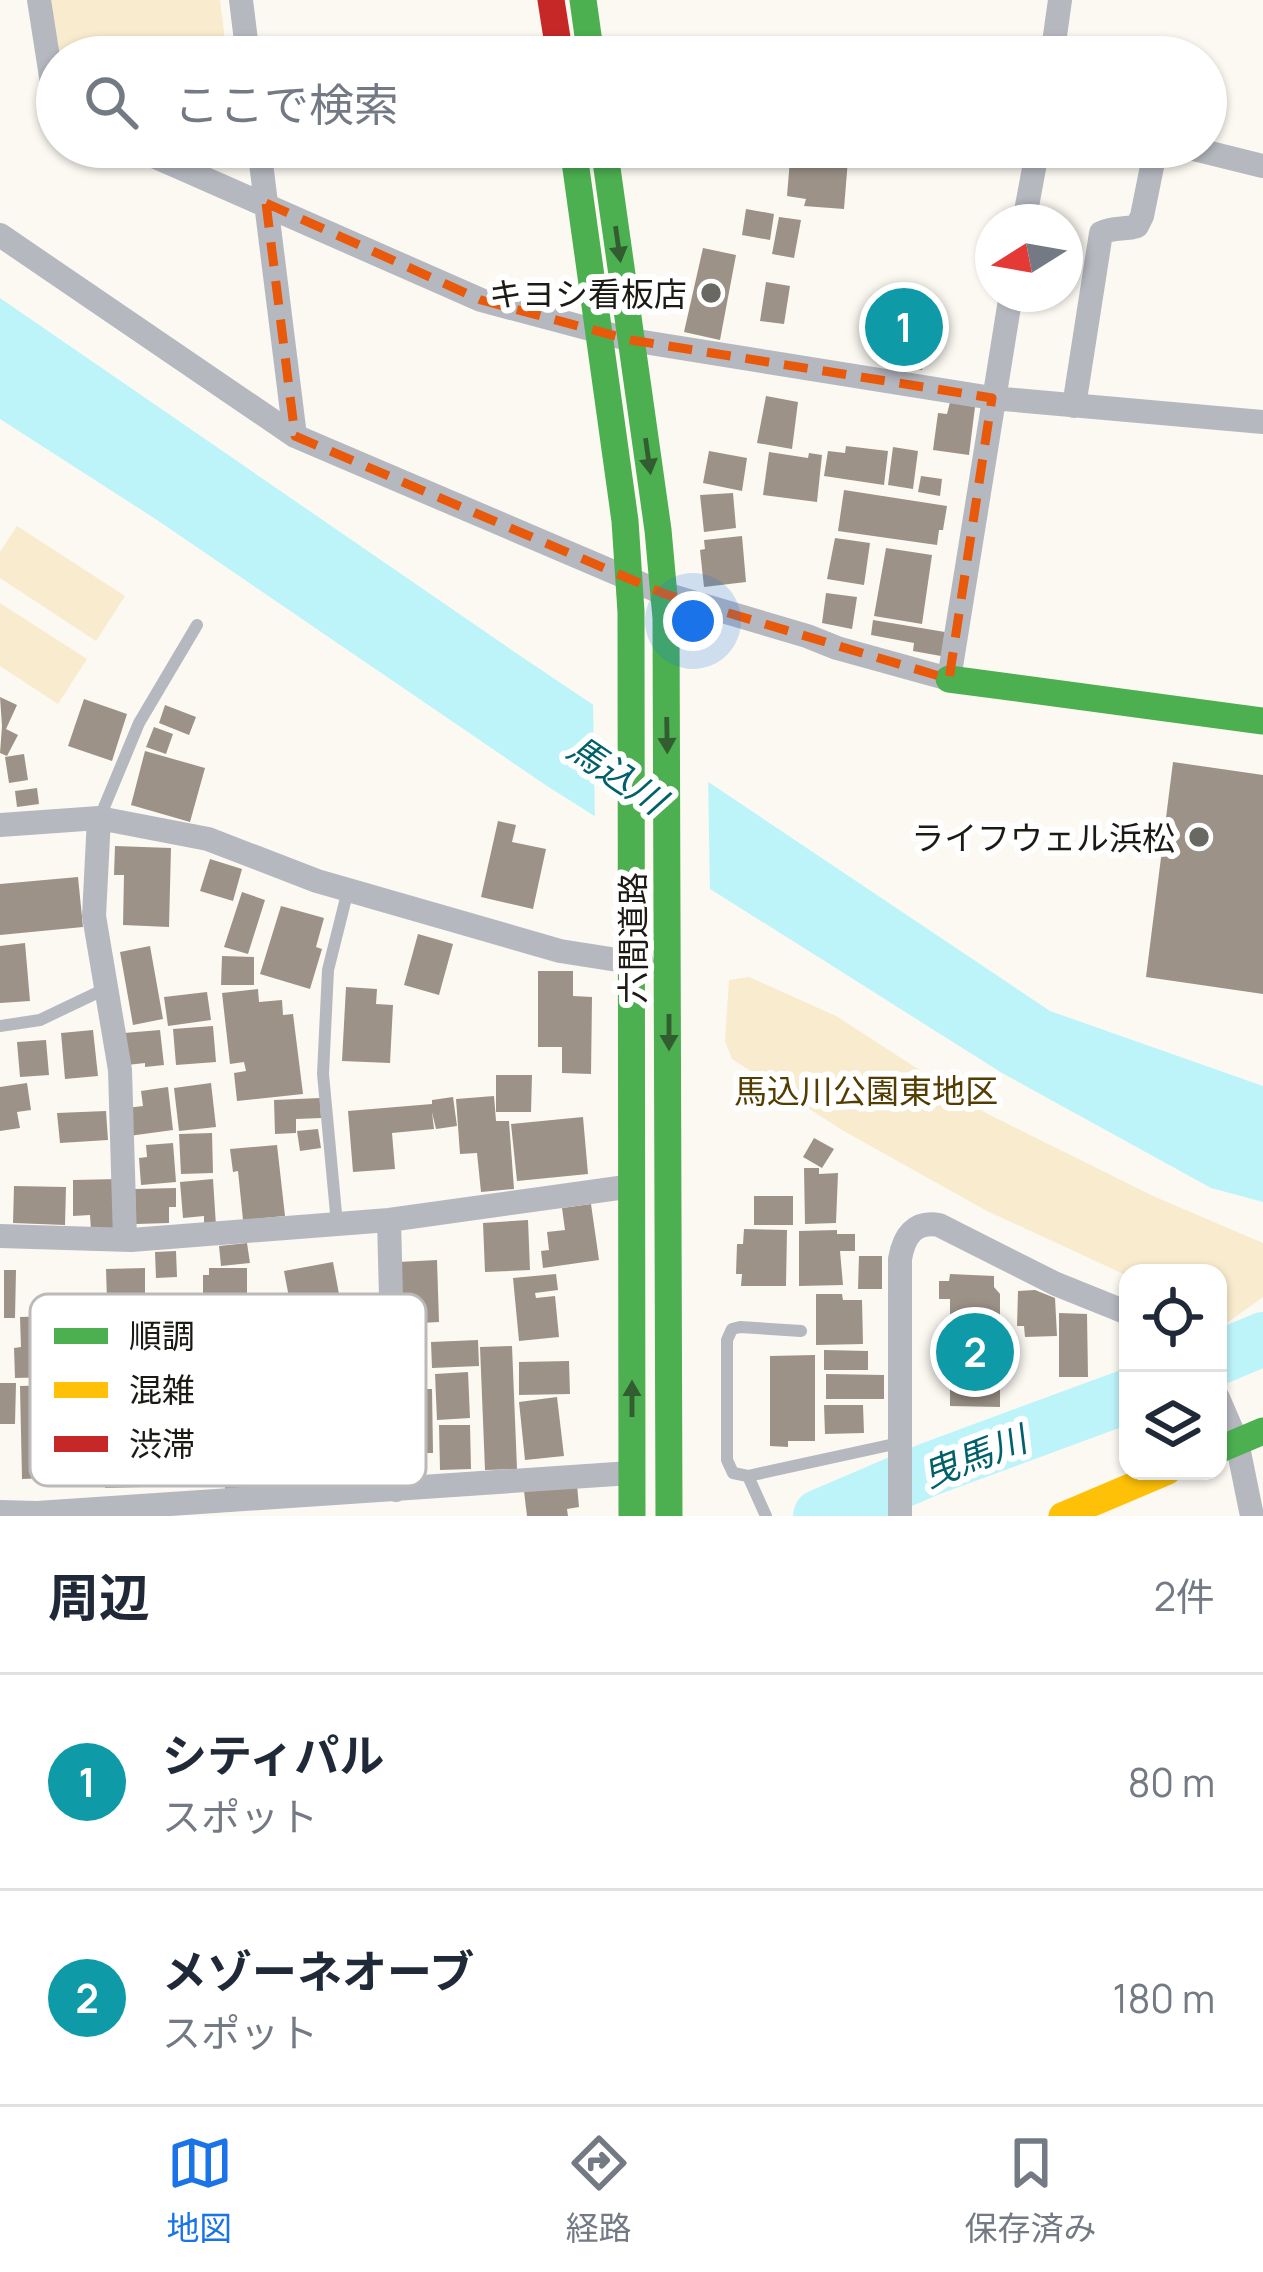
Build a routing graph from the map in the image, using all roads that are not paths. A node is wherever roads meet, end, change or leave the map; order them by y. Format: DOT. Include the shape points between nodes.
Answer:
graph roads {
  1 [pos="39,0"];
  2 [pos="241,0"];
  3 [pos="551,0"];
  4 [pos="583,0"];
  5 [pos="1060,0"];
  6 [pos="45,36"];
  7 [pos="245,36"];
  8 [pos="557,36"];
  9 [pos="588,36"];
  10 [pos="1055,36"];
  11 [pos="1227,157"];
  12 [pos="1263,166"];
  13 [pos="184,168"];
  14 [pos="262,168"];
  15 [pos="576,168"];
  16 [pos="607,168"];
  17 [pos="1034,168"];
  18 [pos="1152,168"];
  19 [pos="266,203"];
  20 [pos="1027,204"];
  21 [pos="0,235"];
  22 [pos="1008,312"];
  23 [pos="600,332"];
  24 [pos="631,340"];
  25 [pos="992,398"];
  26 [pos="1074,406"];
  27 [pos="1263,422"];
  28 [pos="295,436"];
  29 [pos="628,577"];
  30 [pos="665,606"];
  31 [pos="197,625"];
  32 [pos="949,679"];
  33 [pos="1263,721"];
  34 [pos="99,818"];
  35 [pos="0,825"];
  36 [pos="348,890"];
  37 [pos="632,963"];
  38 [pos="668,965"];
  39 [pos="106,988"];
  40 [pos="0,1026"];
  41 [pos="633,1186"];
  42 [pos="389,1220"];
  43 [pos="337,1223"];
  44 [pos="0,1236"];
  45 [pos="125,1239"];
  46 [pos="391,1294"];
  47 [pos="1119,1309"];
  48 [pos="801,1331"];
  49 [pos="1239,1441"];
  50 [pos="900,1450"];
  51 [pos="631,1473"];
  52 [pos="748,1476"];
  53 [pos="1147,1480"];
  54 [pos="396,1486"];
  55 [pos="396,1490"];
  56 [pos="900,1511"];
  57 [pos="0,1512"];
  58 [pos="764,1514"];
  59 [pos="632,1516"];
  60 [pos="669,1516"];
  61 [pos="1062,1516"];
  62 [pos="1252,1516"];
  1 -- 6 [label="street"];
  2 -- 7 [label="street"];
  3 -- 8 [label="street"];
  4 -- 9 [label="street"];
  5 -- 10 [label="street"];
  11 -- 12 [label="street"];
  13 -- 19 [label="street"];
  14 -- 19 [label="street"];
  15 -- 23 [label="street, 六間道路"];
  16 -- 24 [label="street, 六間道路, one-way"];
  17 -- 20 [label="street"];
  18 -- 26 [label="street" via="1137,226 1101,233"];
  19 -- 23 [label="street" via="481,300"];
  19 -- 28 [label="street"];
  21 -- 28 [label="street"];
  22 -- 25 [label="street"];
  23 -- 24 [label="street"];
  23 -- 29 [label="street, 六間道路"];
  24 -- 25 [label="street"];
  24 -- 30 [label="street, 六間道路, one-way"];
  25 -- 26 [label="street"];
  25 -- 32 [label="street"];
  26 -- 27 [label="street"];
  28 -- 29 [label="street"];
  29 -- 30 [label="street"];
  29 -- 37 [label="street, 六間道路"];
  30 -- 32 [label="street" via="807,636"];
  30 -- 38 [label="street, 六間道路, one-way"];
  31 -- 34 [label="lane" via="139,723"];
  32 -- 33 [label="street"];
  34 -- 35 [label="street"];
  34 -- 36 [label="street" via="208,838"];
  34 -- 39 [label="street" via="94,916"];
  36 -- 37 [label="street" via="560,951"];
  36 -- 43 [label="lane" via="328,970 323,1074"];
  37 -- 38 [label="street"];
  37 -- 41 [label="street, 六間道路"];
  38 -- 60 [label="street, 六間道路, one-way"];
  39 -- 40 [label="lane" via="40,1020"];
  39 -- 45 [label="street" via="120,1070"];
  41 -- 42 [label="street"];
  51 -- 41 [label="street, 六間道路, one-way"];
  42 -- 43 [label="street"];
  42 -- 46 [label="street"];
  43 -- 45 [label="street"];
  44 -- 45 [label="street"];
  47 -- 50 [label="street" via="939,1226 912,1230 900,1259"];
  48 -- 52 [label="lane" via="740,1327 727,1340 727,1460 733,1473"];
  49 -- 62 [label="street"];
  50 -- 52 [label="lane"];
  50 -- 56 [label="street"];
  51 -- 55 [label="street"];
  51 -- 59 [label="street, 六間道路"];
  52 -- 58 [label="lane"];
  53 -- 61 [label="street"];
  54 -- 55 [label="street"];
  55 -- 57 [label="street"];
}
